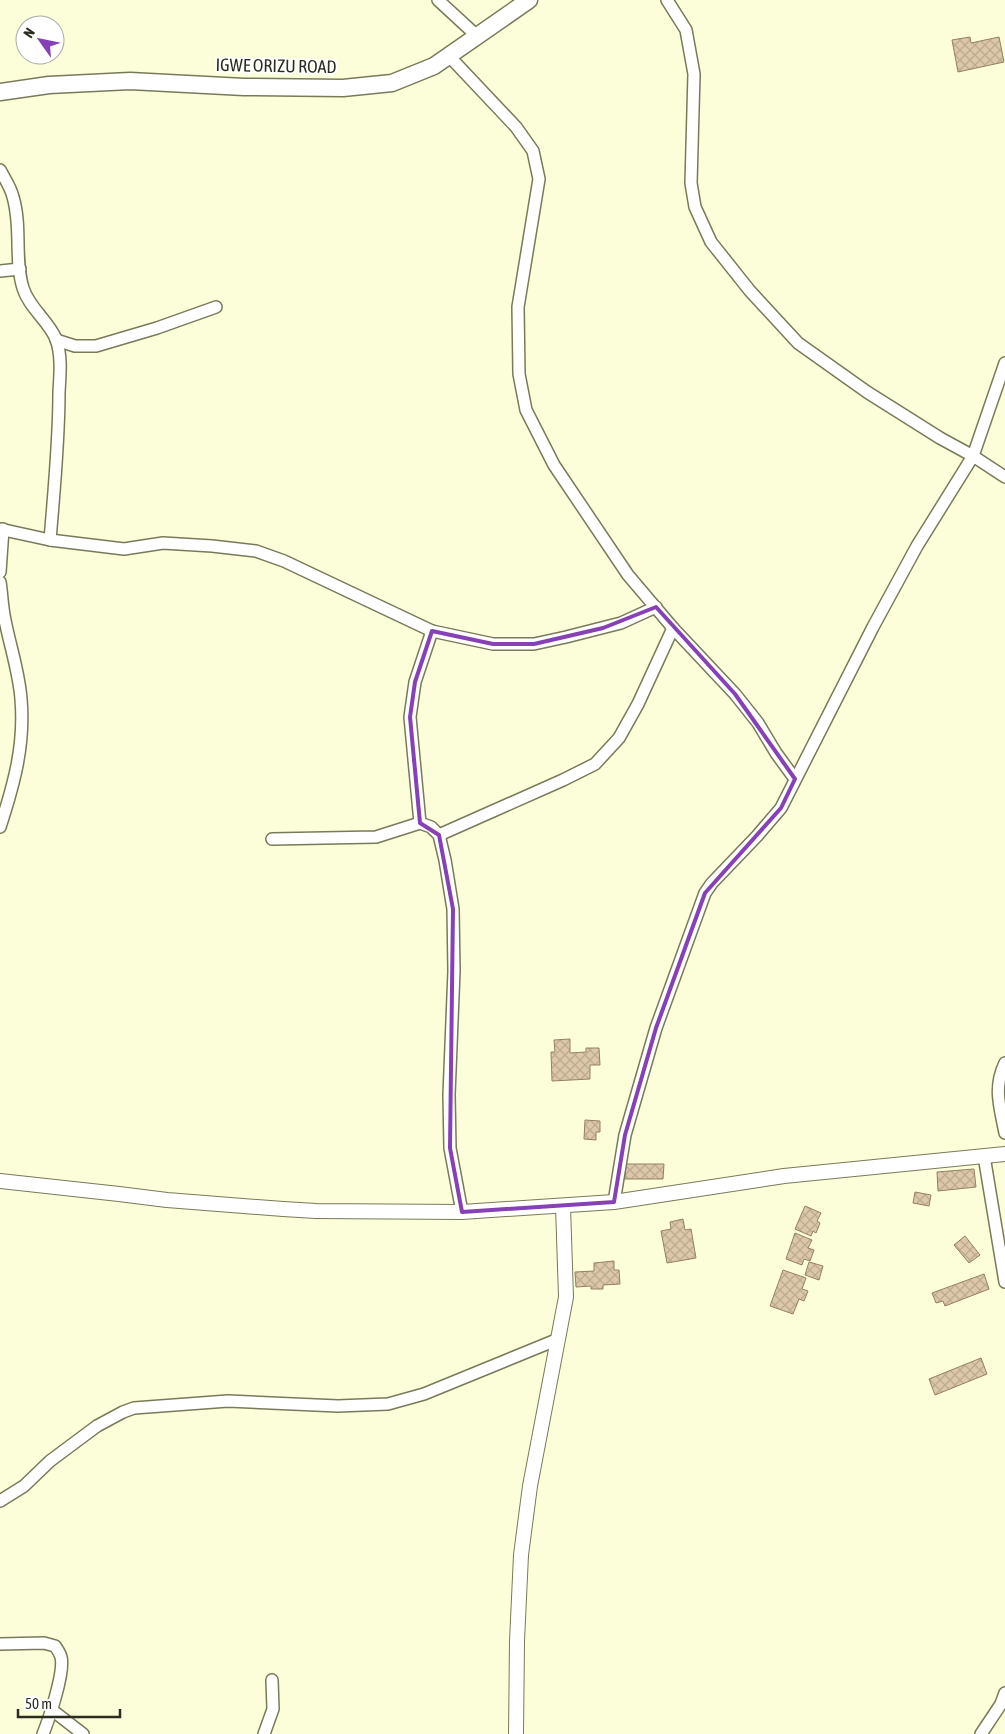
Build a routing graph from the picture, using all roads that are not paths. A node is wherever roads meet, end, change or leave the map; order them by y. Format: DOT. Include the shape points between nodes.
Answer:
graph roads {
  1 [pos="438,0"];
  2 [pos="529,0"];
  3 [pos="667,0"];
  4 [pos="477,36"];
  5 [pos="448,56"];
  6 [pos="0,92"];
  7 [pos="0,170"];
  8 [pos="20,269"];
  9 [pos="0,271"];
  10 [pos="216,307"];
  11 [pos="56,340"];
  12 [pos="1005,363"];
  13 [pos="973,456"];
  14 [pos="1005,477"];
  15 [pos="1,529"];
  16 [pos="50,540"];
  17 [pos="0,572"];
  18 [pos="0,582"];
  19 [pos="656,608"];
  20 [pos="673,628"];
  21 [pos="432,631"];
  22 [pos="795,779"];
  23 [pos="420,822"];
  24 [pos="0,827"];
  25 [pos="439,835"];
  26 [pos="272,839"];
  27 [pos="1005,1063"];
  28 [pos="1005,1132"];
  29 [pos="1005,1154"];
  30 [pos="984,1156"];
  31 [pos="0,1181"];
  32 [pos="614,1202"];
  33 [pos="562,1206"];
  34 [pos="462,1212"];
  35 [pos="1005,1282"];
  36 [pos="556,1340"];
  37 [pos="0,1501"];
  38 [pos="0,1644"];
  39 [pos="272,1680"];
  40 [pos="1005,1694"];
  41 [pos="52,1710"];
  42 [pos="43,1734"];
  43 [pos="83,1734"];
  44 [pos="264,1734"];
  45 [pos="516,1734"];
  46 [pos="981,1734"];
  1 -- 4 [label="street"];
  2 -- 4 [label="main road, IGWE ORIZU ROAD"];
  3 -- 13 [label="street" via="686,30 694,74 691,183 695,207 711,242 798,343 867,392"];
  4 -- 5 [label="main road, IGWE ORIZU ROAD"];
  5 -- 6 [label="main road, IGWE ORIZU ROAD" via="434,66 392,82 343,88 244,88 130,81 49,85"];
  5 -- 19 [label="street" via="516,127 533,151 539,178 518,307 519,374 526,410 554,465 628,575"];
  7 -- 8 [label="street" via="13,197"];
  8 -- 9 [label="street"];
  8 -- 11 [label="street" via="23,289"];
  10 -- 11 [label="street" via="96,346 74,346"];
  11 -- 16 [label="street" via="60,358 59,421"];
  12 -- 13 [label="street"];
  13 -- 14 [label="street"];
  13 -- 22 [label="street" via="917,546"];
  15 -- 16 [label="street"];
  15 -- 17 [label="street"];
  16 -- 21 [label="street" via="124,549 163,543 256,551"];
  18 -- 24 [label="street" via="21,700 21,735 15,781"];
  19 -- 20 [label="street"];
  19 -- 21 [label="street" via="603,628 534,644 493,644"];
  20 -- 22 [label="street" via="741,701"];
  20 -- 25 [label="street" via="634,712 619,738 595,764"];
  21 -- 23 [label="street" via="414,682 410,717"];
  22 -- 32 [label="street" via="781,808 705,893 656,1028 626,1135"];
  23 -- 25 [label="street"];
  23 -- 26 [label="street" via="376,837"];
  25 -- 34 [label="street" via="453,909 450,1148"];
  27 -- 28 [label="street" via="998,1084 998,1098"];
  29 -- 30 [label="street"];
  30 -- 32 [label="street" via="784,1176"];
  30 -- 35 [label="street"];
  31 -- 34 [label="street" via="283,1209"];
  32 -- 33 [label="street"];
  33 -- 34 [label="street"];
  33 -- 36 [label="street" via="566,1297"];
  36 -- 37 [label="street" via="424,1394 388,1404 338,1406 228,1401 134,1408 97,1426 50,1461 24,1486"];
  36 -- 45 [label="street" via="521,1555"];
  38 -- 41 [label="street" via="44,1643 56,1646 61,1657 61,1669"];
  39 -- 44 [label="street" via="273,1709"];
  40 -- 46 [label="street"];
  41 -- 42 [label="street"];
  41 -- 43 [label="street"];
}
